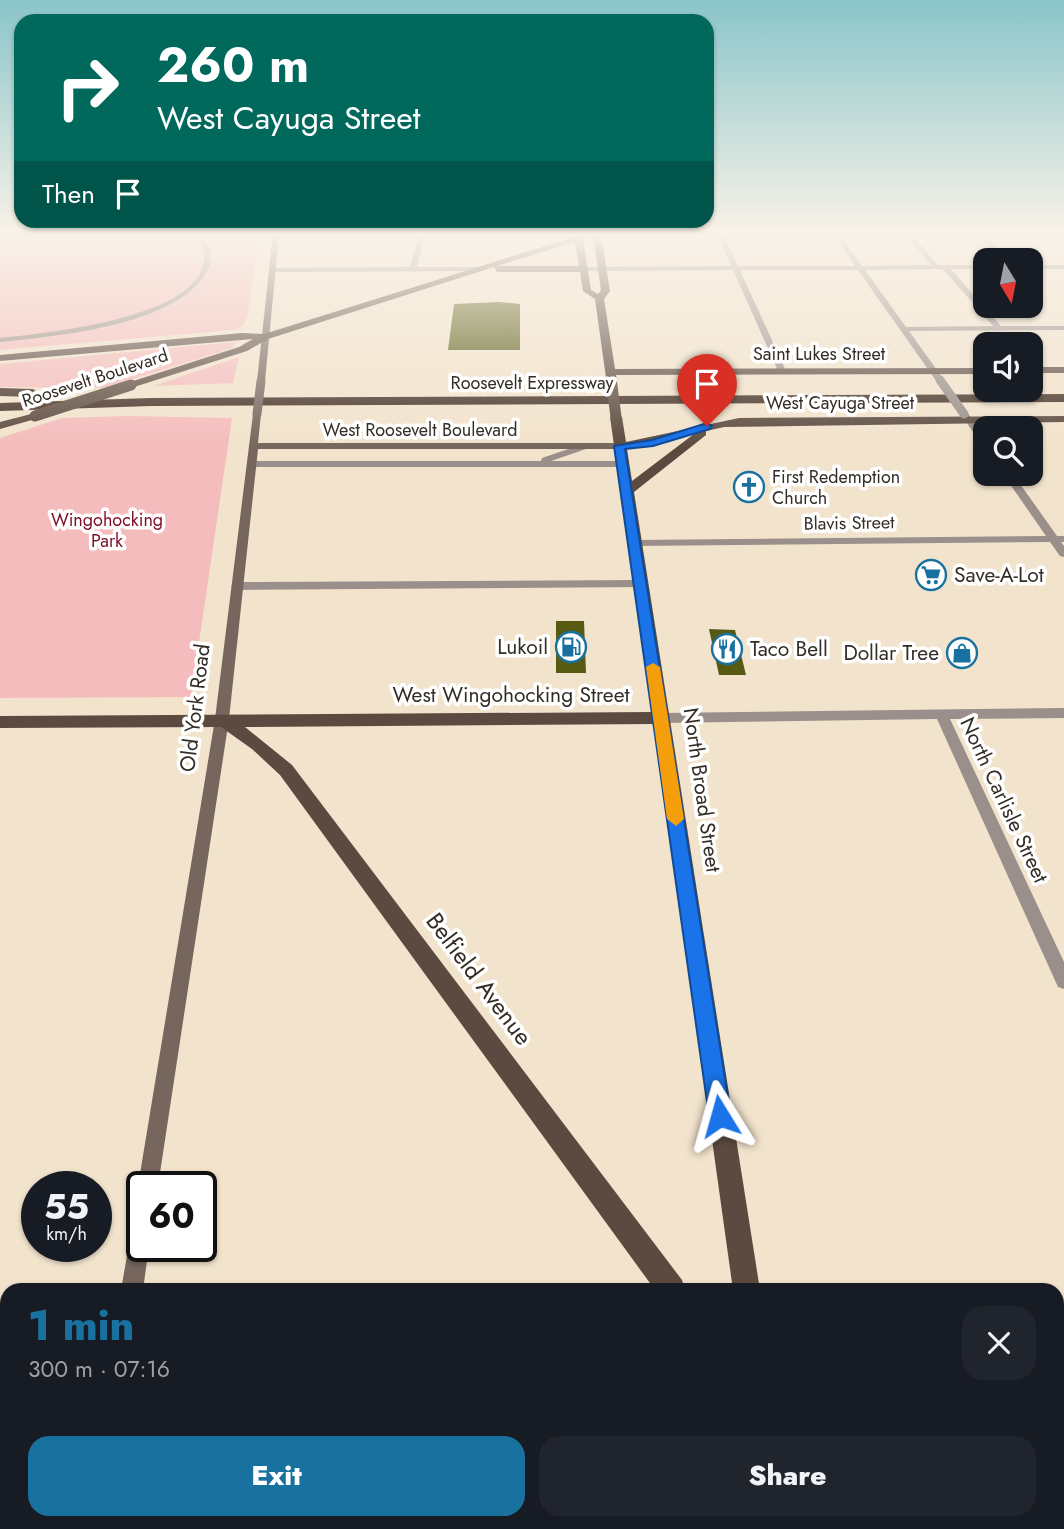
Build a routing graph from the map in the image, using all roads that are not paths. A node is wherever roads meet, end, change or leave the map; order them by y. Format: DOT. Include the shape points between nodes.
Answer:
graph roads {
  1 [pos="165,305"];
  2 [pos="268,305"];
  3 [pos="365,305"];
  4 [pos="600,305"];
  5 [pos="752,305"];
  6 [pos="887,305"];
  7 [pos="977,305"];
  8 [pos="999,328"];
  9 [pos="1064,328"];
  10 [pos="904,329"];
  11 [pos="265,337"];
  12 [pos="0,340"];
  13 [pos="0,358"];
  14 [pos="1043,370"];
  15 [pos="1064,370"];
  16 [pos="782,372"];
  17 [pos="973,372"];
  18 [pos="610,375"];
  19 [pos="937,376"];
  20 [pos="973,389"];
  21 [pos="1043,389"];
  22 [pos="1064,389"];
  23 [pos="0,392"];
  24 [pos="98,394"];
  25 [pos="0,398"];
  26 [pos="1064,398"];
  27 [pos="0,407"];
  28 [pos="967,416"];
  29 [pos="1064,419"];
  30 [pos="724,422"];
  31 [pos="973,425"];
  32 [pos="0,426"];
  33 [pos="254,446"];
  34 [pos="586,446"];
  35 [pos="620,446"];
  36 [pos="252,464"];
  37 [pos="531,464"];
  38 [pos="622,464"];
  39 [pos="1017,486"];
  40 [pos="627,491"];
  41 [pos="1059,539"];
  42 [pos="635,543"];
  43 [pos="1064,554"];
  44 [pos="640,584"];
  45 [pos="237,586"];
  46 [pos="941,713"];
  47 [pos="1064,713"];
  48 [pos="661,718"];
  49 [pos="222,719"];
  50 [pos="0,722"];
  51 [pos="1064,981"];
  52 [pos="150,1171"];
  53 [pos="136,1262"];
  54 [pos="133,1283"];
  55 [pos="668,1283"];
  56 [pos="746,1283"];
  1 -- 12 [label="street" via="97,325"];
  2 -- 11 [label="street, Old York Road"];
  3 -- 11 [label="main road"];
  4 -- 18 [label="main road, North Broad Street"];
  5 -- 16 [label="street"];
  6 -- 10 [label="street"];
  7 -- 8 [label="street"];
  8 -- 9 [label="street"];
  8 -- 10 [label="street"];
  10 -- 19 [label="street"];
  11 -- 13 [label="main road, Roosevelt Boulevard"];
  11 -- 32 [label="main road, Roosevelt Boulevard, bridge" via="243,349"];
  11 -- 33 [label="street, Old York Road, bridge"];
  14 -- 15 [label="main road"];
  16 -- 18 [label="main road, Saint Lukes Street"];
  16 -- 19 [label="main road, Saint Lukes Street"];
  17 -- 19 [label="main road, Saint Lukes Street"];
  18 -- 35 [label="main road, North Broad Street, bridge"];
  19 -- 28 [label="street, bridge"];
  20 -- 24 [label="highway, Roosevelt Expressway"];
  21 -- 22 [label="highway"];
  23 -- 24 [label="highway"];
  24 -- 25 [label="highway, Roosevelt Expressway"];
  26 -- 27 [label="highway, Roosevelt Expressway" via="151,402"];
  28 -- 29 [label="main road, West Cayuga Street"];
  28 -- 30 [label="main road, West Cayuga Street"];
  28 -- 31 [label="street"];
  30 -- 35 [label="main road, West Cayuga Street" via="653,443"];
  30 -- 40 [label="main road" via="701,434"];
  33 -- 34 [label="street, West Roosevelt Boulevard"];
  33 -- 36 [label="street, Old York Road"];
  34 -- 35 [label="street, West Roosevelt Boulevard"];
  34 -- 37 [label="street, West Roosevelt Boulevard"];
  35 -- 38 [label="main road, North Broad Street"];
  36 -- 37 [label="street, West Roosevelt Boulevard"];
  36 -- 45 [label="street, Old York Road"];
  37 -- 38 [label="street, West Roosevelt Boulevard"];
  38 -- 40 [label="main road, North Broad Street"];
  39 -- 41 [label="street"];
  40 -- 42 [label="main road, North Broad Street"];
  41 -- 42 [label="street, Blavis Street"];
  41 -- 43 [label="street"];
  42 -- 44 [label="main road, North Broad Street"];
  44 -- 45 [label="street"];
  44 -- 48 [label="main road, North Broad Street"];
  45 -- 49 [label="street, Old York Road"];
  46 -- 47 [label="street, West Wingohocking Street"];
  46 -- 48 [label="street, West Wingohocking Street"];
  46 -- 51 [label="street, North Carlisle Street"];
  48 -- 49 [label="main road, West Wingohocking Street"];
  48 -- 56 [label="main road, North Broad Street"];
  49 -- 50 [label="main road, West Wingohocking Street"];
  49 -- 52 [label="street, Old York Road"];
  49 -- 55 [label="main road, Belfield Avenue" via="286,770"];
  53 -- 54 [label="street"];
}
